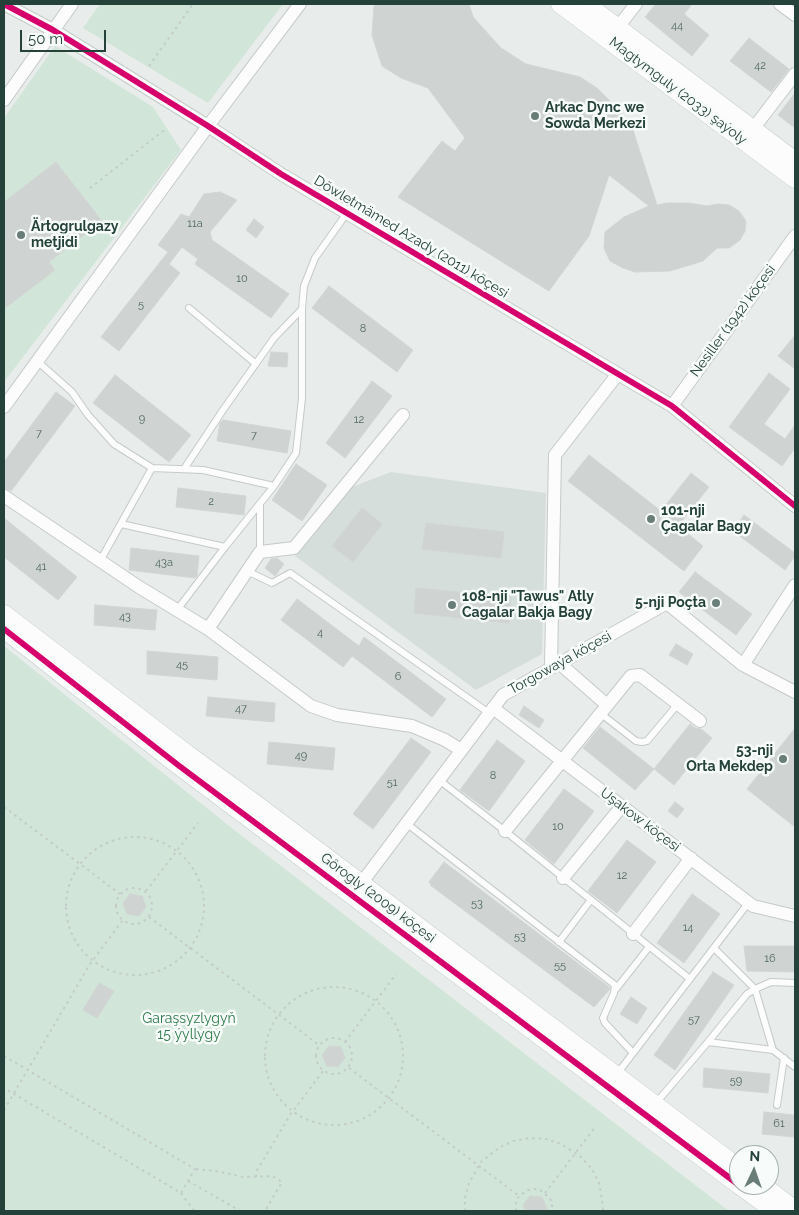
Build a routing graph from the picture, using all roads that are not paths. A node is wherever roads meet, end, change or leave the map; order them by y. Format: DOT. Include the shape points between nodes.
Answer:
graph roads {
  1 [pos="72,4"];
  2 [pos="300,4"];
  3 [pos="560,4"];
  4 [pos="586,4"];
  5 [pos="636,4"];
  6 [pos="780,4"];
  7 [pos="7,5"];
  8 [pos="795,15"];
  9 [pos="618,27"];
  10 [pos="53,30"];
  11 [pos="795,74"];
  12 [pos="4,100"];
  13 [pos="208,126"];
  14 [pos="753,129"];
  15 [pos="795,161"];
  16 [pos="795,179"];
  17 [pos="347,213"];
  18 [pos="795,236"];
  19 [pos="189,308"];
  20 [pos="302,309"];
  21 [pos="37,361"];
  22 [pos="256,364"];
  23 [pos="617,375"];
  24 [pos="672,406"];
  25 [pos="4,407"];
  26 [pos="403,416"];
  27 [pos="152,468"];
  28 [pos="184,469"];
  29 [pos="274,486"];
  30 [pos="4,496"];
  31 [pos="260,503"];
  32 [pos="795,506"];
  33 [pos="121,524"];
  34 [pos="225,548"];
  35 [pos="260,552"];
  36 [pos="100,561"];
  37 [pos="247,571"];
  38 [pos="795,585"];
  39 [pos="177,610"];
  40 [pos="4,614"];
  41 [pos="208,629"];
  42 [pos="4,630"];
  43 [pos="742,664"];
  44 [pos="555,665"];
  45 [pos="795,692"];
  46 [pos="678,704"];
  47 [pos="604,709"];
  48 [pos="491,710"];
  49 [pos="700,721"];
  50 [pos="461,750"];
  51 [pos="562,760"];
  52 [pos="439,780"];
  53 [pos="622,806"];
  54 [pos="406,823"];
  55 [pos="506,831"];
  56 [pos="691,858"];
  57 [pos="563,878"];
  58 [pos="357,889"];
  59 [pos="590,901"];
  60 [pos="749,902"];
  61 [pos="795,916"];
  62 [pos="633,934"];
  63 [pos="559,942"];
  64 [pos="648,947"];
  65 [pos="714,948"];
  66 [pos="690,979"];
  67 [pos="795,982"];
  68 [pos="755,988"];
  69 [pos="616,989"];
  70 [pos="708,1042"];
  71 [pos="773,1050"];
  72 [pos="633,1053"];
  73 [pos="784,1058"];
  74 [pos="795,1067"];
  75 [pos="611,1080"];
  76 [pos="777,1105"];
  77 [pos="650,1110"];
  78 [pos="729,1161"];
  79 [pos="729,1177"];
  80 [pos="753,1195"];
  81 [pos="775,1195"];
  82 [pos="795,1210"];
  83 [pos="775,1211"];
  1 -- 10 [label="street"];
  2 -- 13 [label="street"];
  3 -- 16 [label="street, Magtymguly (2033) şaýoly"];
  4 -- 9 [label="street, Magtymguly (2033) şaýoly"];
  5 -- 9 [label="street"];
  6 -- 8 [label="street"];
  7 -- 10 [label="street, Döwletmämed Azady (2011) köçesi"];
  9 -- 14 [label="street, Magtymguly (2033) şaýoly"];
  10 -- 12 [label="street"];
  10 -- 13 [label="street, Döwletmämed Azady (2011) köçesi"];
  11 -- 14 [label="street"];
  13 -- 17 [label="street, Döwletmämed Azady (2011) köçesi"];
  13 -- 21 [label="street"];
  14 -- 15 [label="street, Magtymguly (2033) şaýoly"];
  17 -- 20 [label="lane" via="315,258 304,286"];
  17 -- 23 [label="street, Döwletmämed Azady (2011) köçesi"];
  18 -- 24 [label="street, Nesiller (1942) köçesi"];
  19 -- 22 [label="lane"];
  20 -- 22 [label="lane" via="274,338"];
  20 -- 29 [label="lane" via="302,398 296,453"];
  21 -- 25 [label="street"];
  21 -- 27 [label="lane" via="72,392 114,444"];
  22 -- 28 [label="lane"];
  23 -- 24 [label="street, Döwletmämed Azady (2011) köçesi"];
  23 -- 44 [label="street" via="555,455"];
  24 -- 32 [label="street, Döwletmämed Azady (2011) köçesi"];
  26 -- 35 [label="street" via="294,548"];
  27 -- 28 [label="lane"];
  27 -- 33 [label="lane"];
  28 -- 29 [label="lane" via="203,470"];
  29 -- 31 [label="lane"];
  30 -- 36 [label="street"];
  31 -- 34 [label="lane"];
  31 -- 35 [label="lane"];
  33 -- 34 [label="lane"];
  33 -- 36 [label="lane"];
  34 -- 39 [label="lane"];
  35 -- 37 [label="street"];
  36 -- 39 [label="street"];
  37 -- 41 [label="street"];
  37 -- 48 [label="lane" via="272,583 290,573"];
  38 -- 43 [label="street"];
  39 -- 41 [label="street"];
  40 -- 58 [label="street, Görogly (2009) köçesi"];
  41 -- 50 [label="street" via="311,706 337,716 412,726"];
  42 -- 58 [label="street, Görogly (2009) köçesi" via="178,766"];
  43 -- 44 [label="street, Torgowaýa köçesi" via="667,603"];
  43 -- 45 [label="street"];
  44 -- 47 [label="street"];
  44 -- 48 [label="street, Torgowaýa köçesi" via="503,695"];
  46 -- 47 [label="street" via="640,675 635,675"];
  46 -- 47 [label="lane" via="647,741 642,742 636,741"];
  46 -- 49 [label="street"];
  47 -- 51 [label="street"];
  48 -- 50 [label="street, Torgowaýa köçesi"];
  48 -- 51 [label="street, Uşakow köçesi"];
  50 -- 52 [label="street, Torgowaýa köçesi"];
  51 -- 53 [label="street, Uşakow köçesi"];
  51 -- 55 [label="street"];
  52 -- 54 [label="street, Torgowaýa köçesi"];
  52 -- 55 [label="lane"];
  53 -- 56 [label="street, Uşakow köçesi"];
  53 -- 57 [label="street"];
  54 -- 58 [label="street, Torgowaýa köçesi"];
  54 -- 63 [label="lane"];
  55 -- 57 [label="lane"];
  56 -- 60 [label="street, Uşakow köçesi"];
  56 -- 62 [label="street"];
  57 -- 59 [label="lane"];
  58 -- 75 [label="street, Görogly (2009) köçesi"];
  59 -- 62 [label="lane"];
  59 -- 63 [label="lane"];
  60 -- 61 [label="street, Uşakow köçesi"];
  60 -- 65 [label="lane"];
  62 -- 64 [label="lane"];
  63 -- 69 [label="lane"];
  64 -- 66 [label="lane"];
  64 -- 69 [label="lane"];
  65 -- 66 [label="lane"];
  65 -- 68 [label="lane"];
  66 -- 72 [label="lane"];
  67 -- 68 [label="lane" via="771,982"];
  68 -- 70 [label="lane"];
  68 -- 71 [label="lane"];
  69 -- 72 [label="lane" via="603,1018"];
  70 -- 71 [label="lane"];
  70 -- 77 [label="lane"];
  71 -- 73 [label="lane"];
  72 -- 75 [label="lane"];
  73 -- 74 [label="lane"];
  73 -- 76 [label="lane"];
  75 -- 77 [label="street, Görogly (2009) köçesi"];
  77 -- 78 [label="street, Görogly (2009) köçesi"];
  77 -- 79 [label="street, Görogly (2009) köçesi"];
  80 -- 83 [label="street, Görogly (2009) köçesi"];
  81 -- 82 [label="street"];
}
